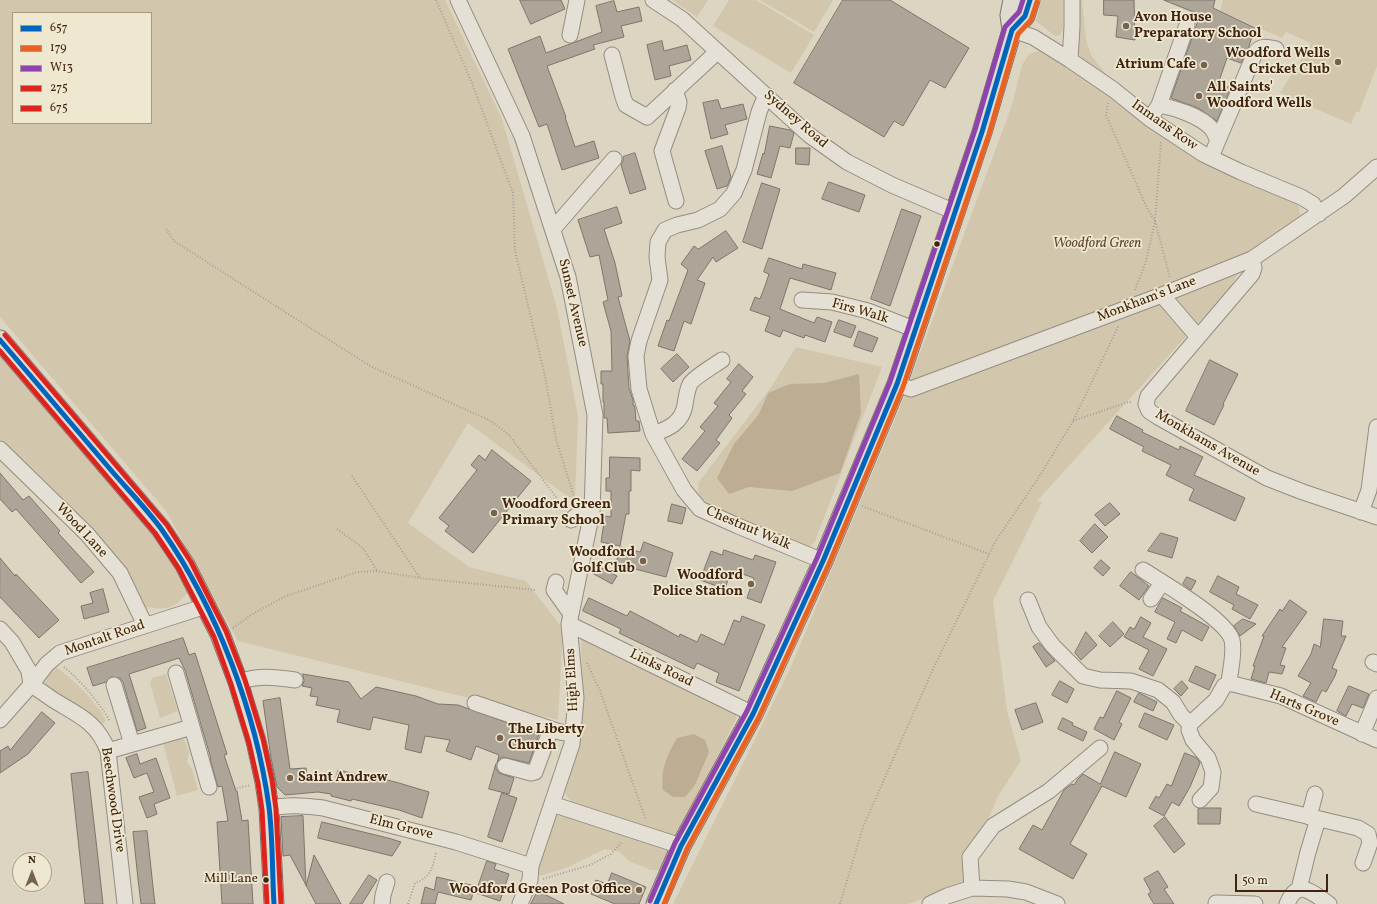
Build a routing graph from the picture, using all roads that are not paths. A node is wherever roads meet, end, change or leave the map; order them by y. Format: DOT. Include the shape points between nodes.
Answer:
graph roads {
  1 [pos="458,0"];
  2 [pos="577,0"];
  3 [pos="653,0"];
  4 [pos="1014,0"];
  5 [pos="1030,0"];
  6 [pos="1072,0"];
  7 [pos="1187,25"];
  8 [pos="1012,30"];
  9 [pos="570,35"];
  10 [pos="1276,49"];
  11 [pos="717,52"];
  12 [pos="612,55"];
  13 [pos="1070,60"];
  14 [pos="675,90"];
  15 [pos="768,96"];
  16 [pos="1160,105"];
  17 [pos="1150,119"];
  18 [pos="1218,140"];
  19 [pos="1211,157"];
  20 [pos="614,159"];
  21 [pos="1377,167"];
  22 [pos="676,201"];
  23 [pos="956,212"];
  24 [pos="1319,214"];
  25 [pos="553,230"];
  26 [pos="1252,259"];
  27 [pos="1168,293"];
  28 [pos="802,300"];
  29 [pos="916,330"];
  30 [pos="1198,337"];
  31 [pos="0,340"];
  32 [pos="722,360"];
  33 [pos="897,384"];
  34 [pos="1377,427"];
  35 [pos="653,434"];
  36 [pos="0,449"];
  37 [pos="1361,512"];
  38 [pos="1377,517"];
  39 [pos="823,561"];
  40 [pos="1143,570"];
  41 [pos="556,582"];
  42 [pos="1162,583"];
  43 [pos="1151,599"];
  44 [pos="1028,600"];
  45 [pos="206,606"];
  46 [pos="570,619"];
  47 [pos="145,625"];
  48 [pos="0,629"];
  49 [pos="176,673"];
  50 [pos="295,680"];
  51 [pos="238,682"];
  52 [pos="1229,683"];
  53 [pos="32,685"];
  54 [pos="114,685"];
  55 [pos="1377,698"];
  56 [pos="475,703"];
  57 [pos="753,714"];
  58 [pos="0,720"];
  59 [pos="1190,724"];
  60 [pos="192,726"];
  61 [pos="551,729"];
  62 [pos="573,734"];
  63 [pos="1362,734"];
  64 [pos="1377,740"];
  65 [pos="132,744"];
  66 [pos="1100,748"];
  67 [pos="108,751"];
  68 [pos="505,766"];
  69 [pos="209,787"];
  70 [pos="1315,794"];
  71 [pos="1200,800"];
  72 [pos="552,804"];
  73 [pos="1256,804"];
  74 [pos="269,809"];
  75 [pos="1313,818"];
  76 [pos="1372,829"];
  77 [pos="681,846"];
  78 [pos="1363,863"];
  79 [pos="531,873"];
  80 [pos="387,882"];
  81 [pos="972,888"];
  82 [pos="1299,889"];
  83 [pos="938,902"];
  84 [pos="1216,903"];
  85 [pos="125,904"];
  86 [pos="274,904"];
  87 [pos="382,904"];
  88 [pos="520,904"];
  89 [pos="656,904"];
  90 [pos="1057,904"];
  91 [pos="1255,904"];
  92 [pos="1287,904"];
  93 [pos="1329,904"];
  1 -- 25 [label="street, Sunset Avenue" via="522,136"];
  2 -- 9 [label="street"];
  3 -- 11 [label="street, Sydney Road" via="682,19"];
  4 -- 8 [label="main road" via="1010,15"];
  5 -- 8 [label="main road" via="1025,16"];
  6 -- 13 [label="street"];
  7 -- 16 [label="street"];
  8 -- 13 [label="street, Inmans Row" via="1033,37"];
  8 -- 23 [label="main road"];
  10 -- 18 [label="street" via="1264,46 1255,53"];
  11 -- 14 [label="street"];
  11 -- 15 [label="street, Sydney Road"];
  12 -- 14 [label="street" via="626,105 647,117"];
  13 -- 17 [label="street, Inmans Row"];
  14 -- 22 [label="street" via="678,108 662,151"];
  15 -- 23 [label="street, Sydney Road" via="809,135 847,162 892,185"];
  15 -- 35 [label="street, Chestnut Walk" via="759,112 744,170 734,193 720,209 698,220 665,230 658,242 660,280 636,356 639,389"];
  16 -- 17 [label="street"];
  16 -- 18 [label="street" via="1181,110 1202,121 1212,129"];
  17 -- 19 [label="street, Inmans Row"];
  18 -- 19 [label="street"];
  19 -- 24 [label="street, Inmans Row" via="1301,197 1313,204"];
  20 -- 25 [label="street"];
  21 -- 24 [label="street, Monkham's Lane"];
  23 -- 29 [label="main road"];
  24 -- 26 [label="street, Monkham's Lane"];
  25 -- 46 [label="street, Sunset Avenue" via="568,277 595,414 580,515"];
  26 -- 27 [label="street, Monkham's Lane"];
  26 -- 30 [label="street, Monkhams Avenue" via="1252,274"];
  27 -- 30 [label="street"];
  27 -- 33 [label="street, Monkham's Lane" via="911,389"];
  28 -- 29 [label="street, Firs Walk" via="832,302 868,311"];
  29 -- 33 [label="main road"];
  30 -- 37 [label="street, Monkhams Avenue" via="1148,396 1146,404 1149,411 1267,478"];
  31 -- 45 [label="main road" via="161,529 185,565"];
  32 -- 35 [label="street" via="690,383 684,409 678,421"];
  33 -- 39 [label="main road"];
  34 -- 37 [label="street" via="1369,490"];
  35 -- 39 [label="street, Chestnut Walk" via="684,490 700,509"];
  36 -- 47 [label="street, Wood Lane" via="87,534 120,573"];
  37 -- 38 [label="street, Monkhams Avenue"];
  39 -- 57 [label="main road"];
  40 -- 42 [label="street"];
  41 -- 46 [label="street" via="554,590"];
  42 -- 43 [label="street"];
  42 -- 52 [label="street" via="1202,608 1229,632 1232,647"];
  44 -- 59 [label="street" via="1039,627 1052,646 1083,676 1100,680 1131,681 1158,690 1173,702"];
  45 -- 47 [label="street, Montalt Road"];
  45 -- 51 [label="main road" via="220,634"];
  46 -- 57 [label="street, Links Road"];
  46 -- 62 [label="street, High Elms" via="576,698"];
  47 -- 53 [label="street, Montalt Road" via="60,653 47,664"];
  48 -- 53 [label="street" via="12,642 29,671"];
  49 -- 60 [label="street"];
  50 -- 51 [label="street" via="268,676"];
  51 -- 74 [label="main road" via="256,741"];
  52 -- 59 [label="street" via="1224,686 1216,700"];
  52 -- 63 [label="street, Harts Grove" via="1281,696"];
  53 -- 58 [label="street, Montalt Road"];
  53 -- 67 [label="street, Beechwood Drive" via="82,716 103,738"];
  54 -- 65 [label="street"];
  55 -- 63 [label="street"];
  56 -- 61 [label="street"];
  57 -- 77 [label="main road"];
  59 -- 71 [label="street" via="1189,730 1208,758 1213,772 1211,788"];
  60 -- 65 [label="street"];
  60 -- 69 [label="street"];
  61 -- 62 [label="street"];
  61 -- 68 [label="street" via="535,772 531,774"];
  62 -- 72 [label="street, High Elms"];
  63 -- 64 [label="street, Harts Grove"];
  65 -- 67 [label="street"];
  66 -- 81 [label="street" via="1049,792 993,826 970,857"];
  67 -- 85 [label="street, Beechwood Drive"];
  70 -- 75 [label="street"];
  72 -- 77 [label="street"];
  72 -- 79 [label="street, High Elms"];
  73 -- 75 [label="street"];
  74 -- 79 [label="street, Elm Grove" via="287,806 323,808 440,838"];
  74 -- 86 [label="main road"];
  75 -- 76 [label="street"];
  75 -- 82 [label="street"];
  76 -- 78 [label="street"];
  77 -- 89 [label="main road"];
  79 -- 88 [label="street, High Elms"];
  80 -- 87 [label="street"];
  81 -- 83 [label="street"];
  81 -- 90 [label="street" via="1026,892"];
  82 -- 92 [label="street" via="1291,894"];
  82 -- 93 [label="street" via="1306,889"];
  84 -- 91 [label="street"];
}
